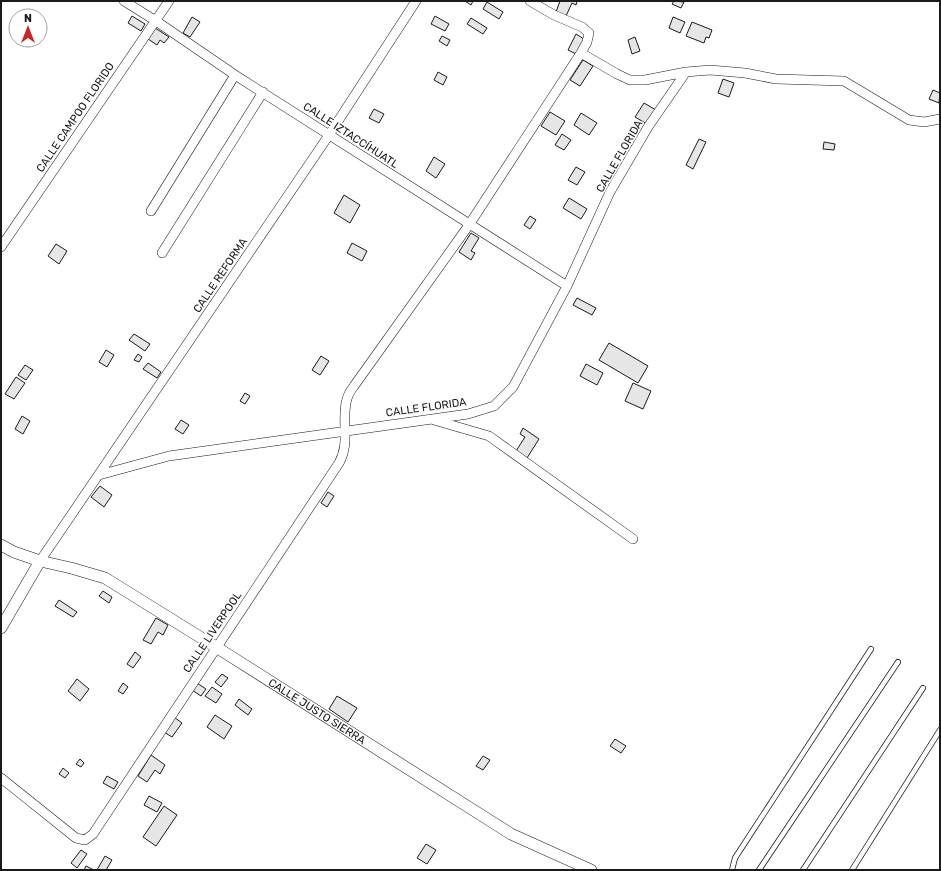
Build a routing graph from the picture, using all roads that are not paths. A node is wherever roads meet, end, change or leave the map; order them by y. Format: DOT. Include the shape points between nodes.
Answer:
graph roads {
  1 [pos="124,1"];
  2 [pos="169,1"];
  3 [pos="416,1"];
  4 [pos="530,1"];
  5 [pos="156,21"];
  6 [pos="581,53"];
  7 [pos="686,72"];
  8 [pos="235,75"];
  9 [pos="262,92"];
  10 [pos="940,119"];
  11 [pos="329,135"];
  12 [pos="151,211"];
  13 [pos="469,225"];
  14 [pos="1,247"];
  15 [pos="162,253"];
  16 [pos="566,286"];
  17 [pos="431,419"];
  18 [pos="345,432"];
  19 [pos="99,475"];
  20 [pos="633,539"];
  21 [pos="1,545"];
  22 [pos="40,561"];
  23 [pos="1,628"];
  24 [pos="216,647"];
  25 [pos="872,649"];
  26 [pos="898,662"];
  27 [pos="923,688"];
  28 [pos="940,730"];
  29 [pos="1,778"];
  30 [pos="591,870"];
  31 [pos="732,870"];
  32 [pos="759,870"];
  33 [pos="803,870"];
  34 [pos="852,870"];
  1 -- 5 [label="street, CALLE IZTACCÍHUATL"];
  2 -- 5 [label="street, CALLE CAMPOO FLORIDO"];
  3 -- 11 [label="street, CALLE REFORMA"];
  4 -- 6 [label="street, CALLE LIVERPOOL" via="589,33"];
  5 -- 8 [label="street, CALLE IZTACCÍHUATL"];
  5 -- 14 [label="street, CALLE CAMPOO FLORIDO"];
  6 -- 7 [label="street" via="630,80 645,80"];
  6 -- 13 [label="street, CALLE LIVERPOOL"];
  7 -- 10 [label="street" via="710,70 776,79 844,81 909,120 924,122"];
  7 -- 16 [label="street, CALLE FLORIDA" via="648,127 610,192"];
  8 -- 9 [label="street, CALLE IZTACCÍHUATL"];
  8 -- 12 [label="street"];
  9 -- 11 [label="street, CALLE IZTACCÍHUATL"];
  9 -- 15 [label="street"];
  11 -- 13 [label="street, CALLE IZTACCÍHUATL"];
  11 -- 19 [label="street, CALLE REFORMA"];
  13 -- 16 [label="street, CALLE IZTACCÍHUATL"];
  13 -- 18 [label="street, CALLE LIVERPOOL" via="349,394"];
  16 -- 17 [label="street, CALLE FLORIDA" via="513,388 494,406 468,414"];
  17 -- 18 [label="street, CALLE FLORIDA"];
  17 -- 20 [label="street" via="489,436"];
  18 -- 19 [label="street, CALLE FLORIDA" via="169,456"];
  18 -- 24 [label="street, CALLE LIVERPOOL" via="346,444 339,463"];
  19 -- 22 [label="street, CALLE REFORMA"];
  21 -- 22 [label="street, CALLE JUSTO SIERRA"];
  22 -- 23 [label="street"];
  22 -- 24 [label="street, CALLE JUSTO SIERRA" via="105,578"];
  24 -- 29 [label="street, CALLE LIVERPOOL" via="93,834 85,840 76,838"];
  24 -- 30 [label="street, CALLE JUSTO SIERRA" via="511,834"];
  25 -- 31 [label="lane" via="735,858"];
  26 -- 32 [label="lane"];
  27 -- 33 [label="lane"];
  28 -- 34 [label="lane"];
}
